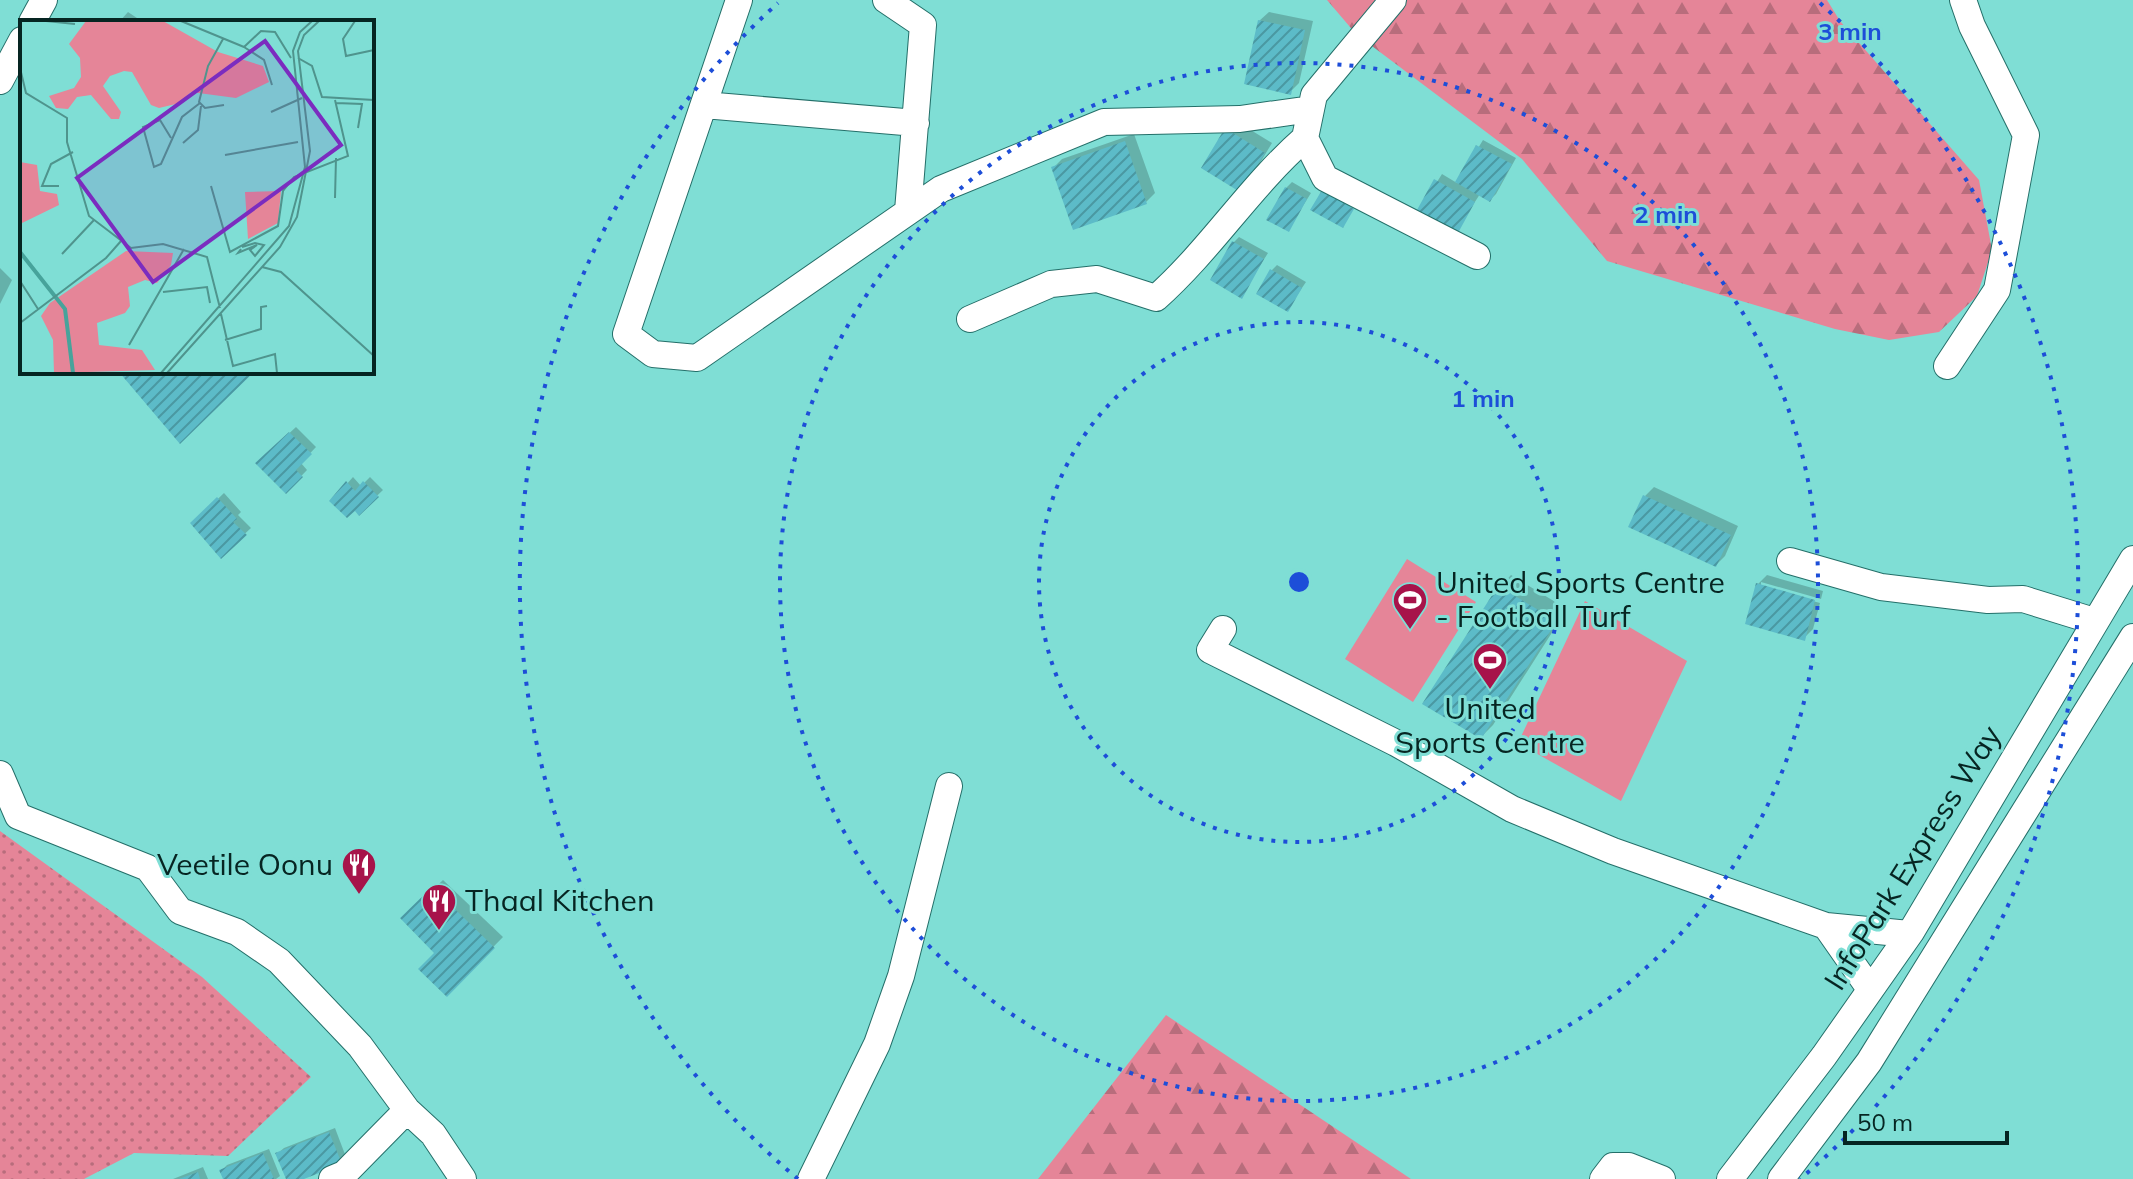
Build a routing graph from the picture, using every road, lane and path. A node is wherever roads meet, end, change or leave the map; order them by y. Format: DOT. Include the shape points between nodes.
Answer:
graph roads {
  1 [pos="44,0"];
  2 [pos="739,0"];
  3 [pos="886,0"];
  4 [pos="1393,0"];
  5 [pos="1963,0"];
  6 [pos="33,20"];
  7 [pos="20,44"];
  8 [pos="0,81"];
  9 [pos="704,105"];
  10 [pos="1311,109"];
  11 [pos="916,123"];
  12 [pos="1305,138"];
  13 [pos="908,211"];
  14 [pos="1477,256"];
  15 [pos="970,319"];
  16 [pos="1947,366"];
  17 [pos="2133,559"];
  18 [pos="1790,561"];
  19 [pos="2094,621"];
  20 [pos="1223,629"];
  21 [pos="2133,637"];
  22 [pos="0,774"];
  23 [pos="949,786"];
  24 [pos="1826,926"];
  25 [pos="1909,934"];
  26 [pos="1870,989"];
  27 [pos="407,1110"];
  28 [pos="332,1179"];
  29 [pos="463,1179"];
  30 [pos="811,1179"];
  31 [pos="1603,1179"];
  32 [pos="1662,1179"];
  33 [pos="1730,1179"];
  34 [pos="1781,1179"];
  1 -- 6 [label="street"];
  2 -- 9 [label="street"];
  3 -- 11 [label="street" via="923,25"];
  4 -- 10 [label="street" via="1314,95"];
  5 -- 16 [label="street" via="2026,135 1997,290"];
  7 -- 8 [label="street"];
  9 -- 11 [label="street"];
  9 -- 13 [label="street" via="626,334 653,354 697,358"];
  10 -- 12 [label="street"];
  10 -- 13 [label="street" via="1240,119 1104,122 941,189"];
  11 -- 13 [label="street"];
  12 -- 14 [label="street" via="1325,178"];
  12 -- 15 [label="street" via="1277,162 1187,270 1156,298 1097,279 1051,284"];
  17 -- 19 [label="street, InfoPark Express Way"];
  18 -- 19 [label="street" via="1881,587 2023,599"];
  19 -- 25 [label="street, InfoPark Express Way"];
  20 -- 24 [label="street" via="1210,650 1396,743 1512,809 1613,851"];
  21 -- 34 [label="street" via="1869,1062"];
  22 -- 27 [label="street" via="18,816 148,868 180,911 237,932 279,961 360,1046"];
  23 -- 30 [label="street" via="901,976 877,1044"];
  24 -- 25 [label="street"];
  24 -- 26 [label="street"];
  25 -- 26 [label="street, InfoPark Express Way"];
  26 -- 33 [label="street, InfoPark Express Way"];
  27 -- 28 [label="street" via="344,1174"];
  27 -- 29 [label="street" via="433,1134"];
  31 -- 32 [label="street" via="1613,1166 1629,1166"];
}
